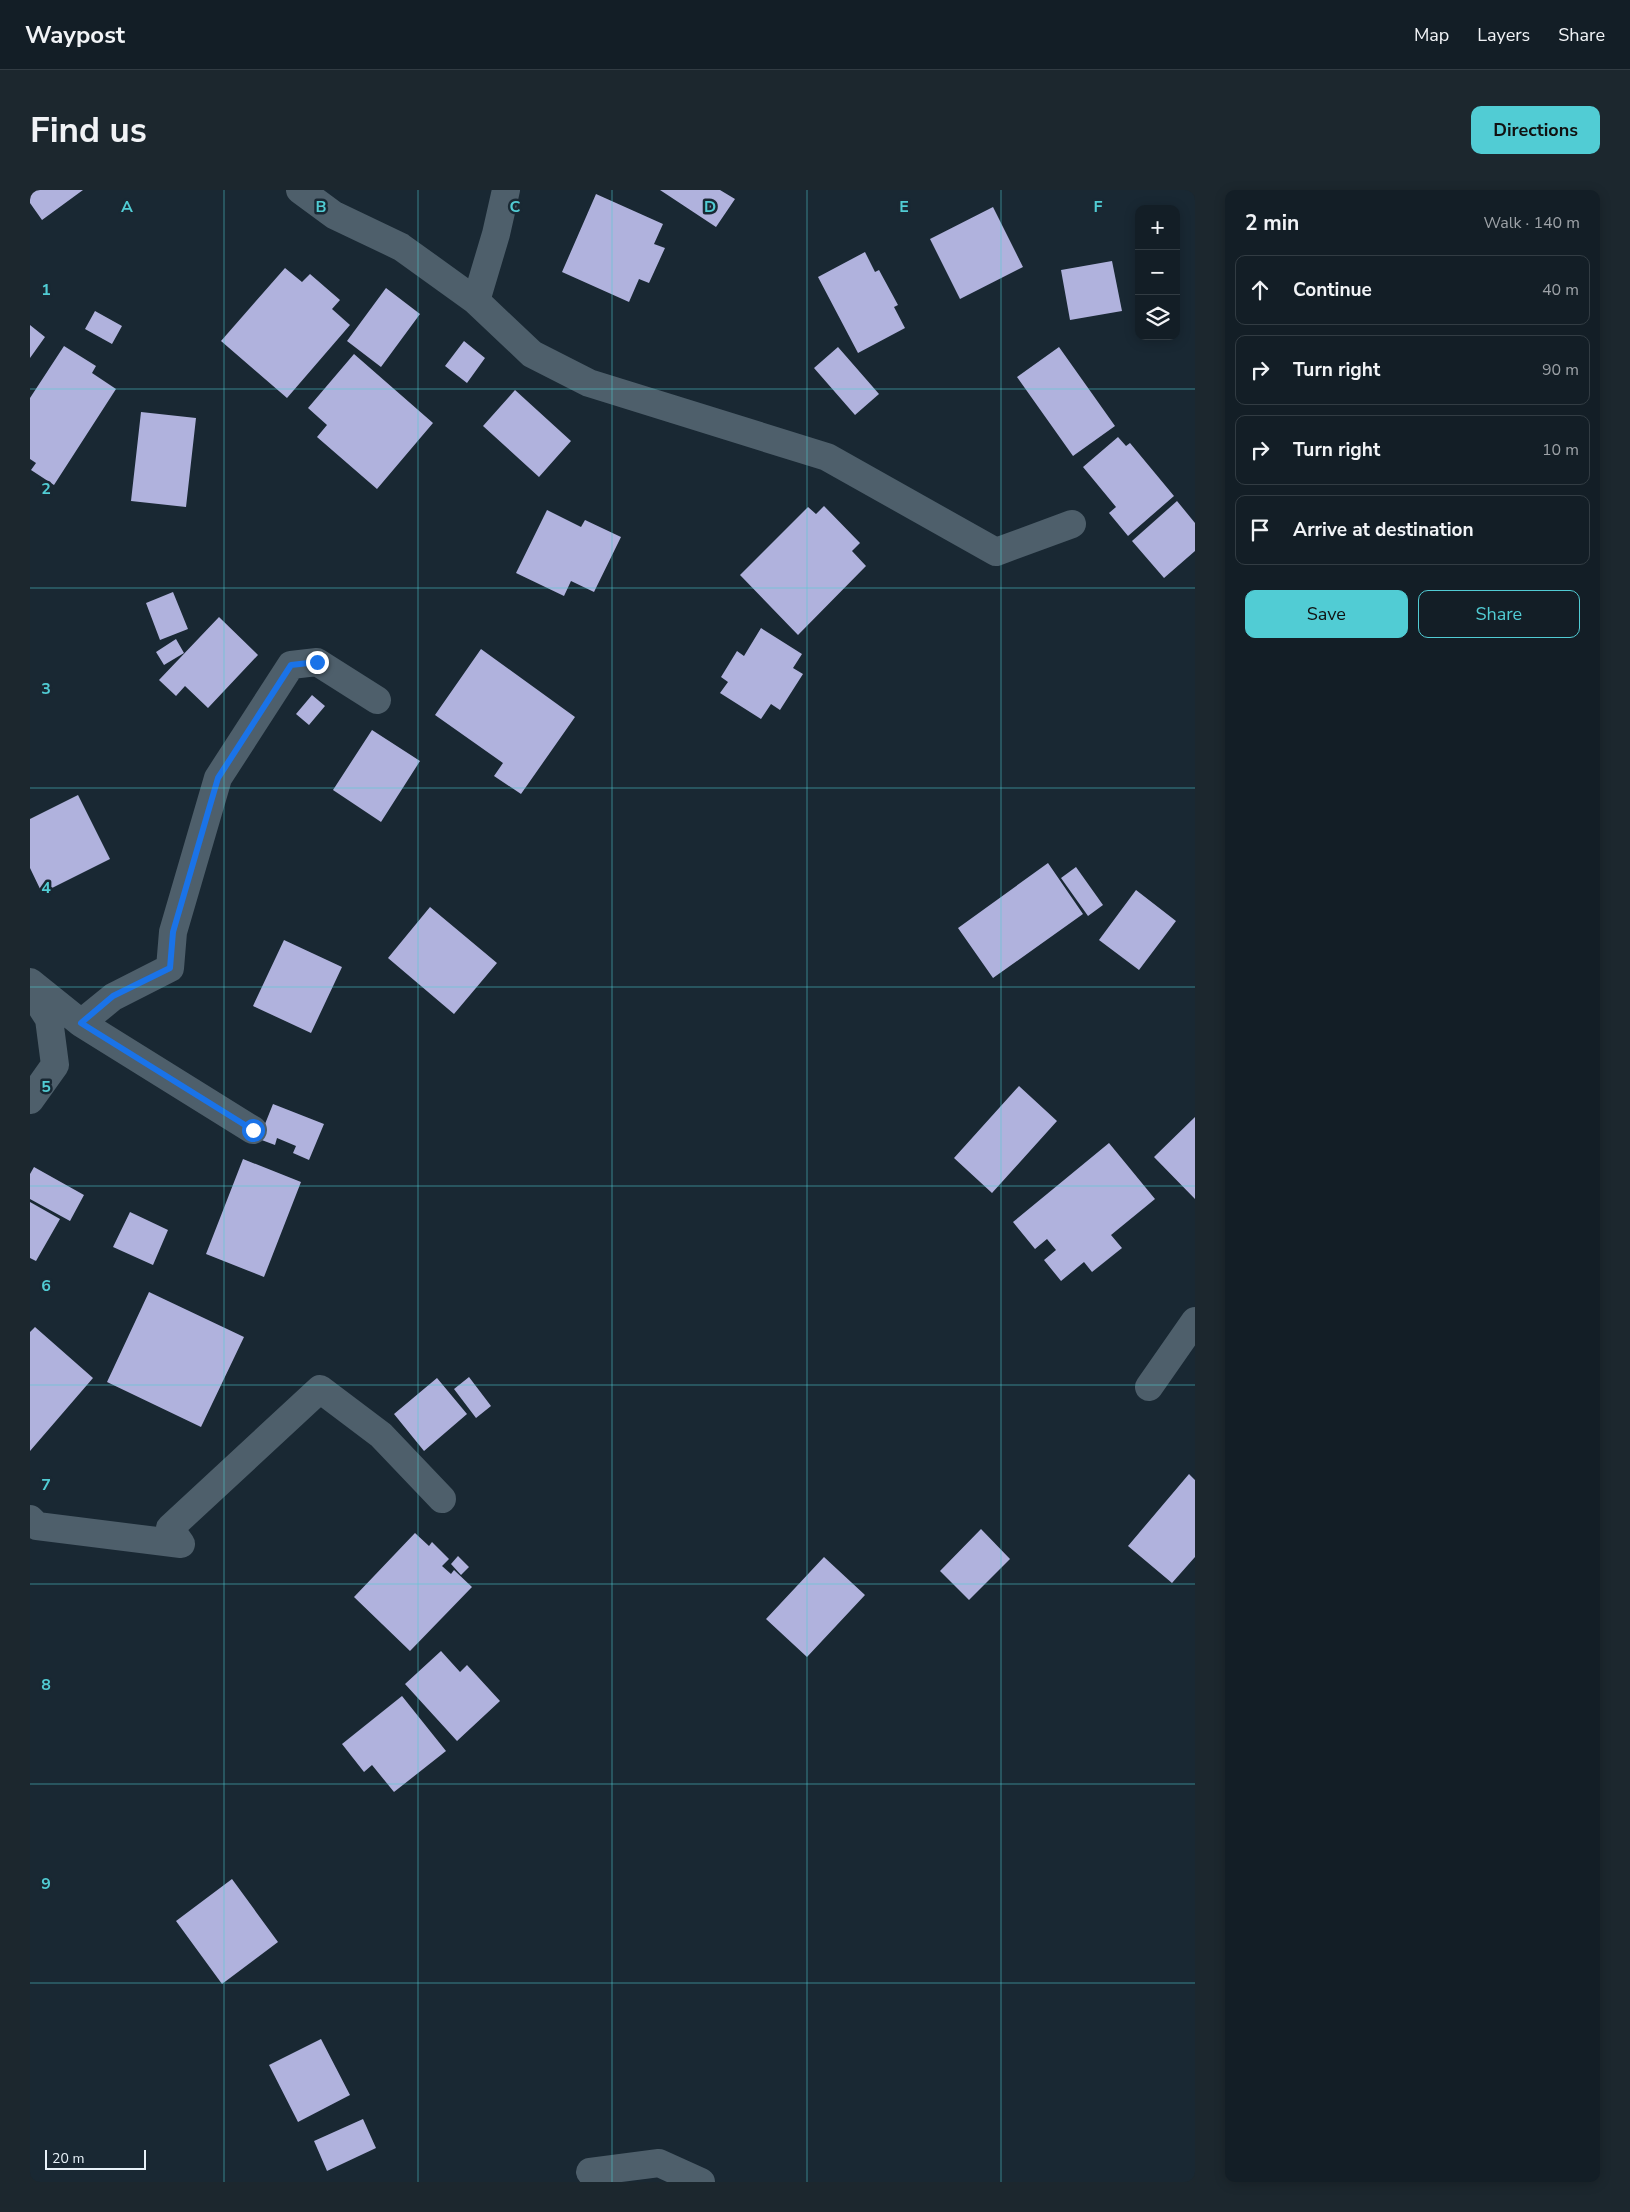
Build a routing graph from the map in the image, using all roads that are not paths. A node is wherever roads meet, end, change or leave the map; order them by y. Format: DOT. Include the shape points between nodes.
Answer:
graph roads {
  1 [pos="300,190"];
  2 [pos="506,190"];
  3 [pos="476,301"];
  4 [pos="1072,524"];
  5 [pos="378,700"];
  6 [pos="30,982"];
  7 [pos="30,990"];
  8 [pos="81,1023"];
  9 [pos="30,1100"];
  10 [pos="253,1130"];
  11 [pos="1195,1320"];
  12 [pos="1149,1387"];
  13 [pos="442,1499"];
  14 [pos="30,1519"];
  15 [pos="590,2172"];
  16 [pos="701,2182"];
  1 -- 3 [label="street" via="334,215 401,247"];
  2 -- 3 [label="street"];
  3 -- 4 [label="street" via="532,354 589,382 827,457 996,552"];
  5 -- 8 [label="street" via="317,662 291,665 218,778 173,932 170,968 113,996"];
  6 -- 8 [label="street"];
  7 -- 9 [label="street" via="49,1019 55,1064"];
  8 -- 10 [label="street"];
  11 -- 12 [label="street"];
  13 -- 14 [label="street" via="380,1435 320,1389 170,1528 181,1544 37,1526"];
  15 -- 16 [label="street" via="659,2163"];
}
